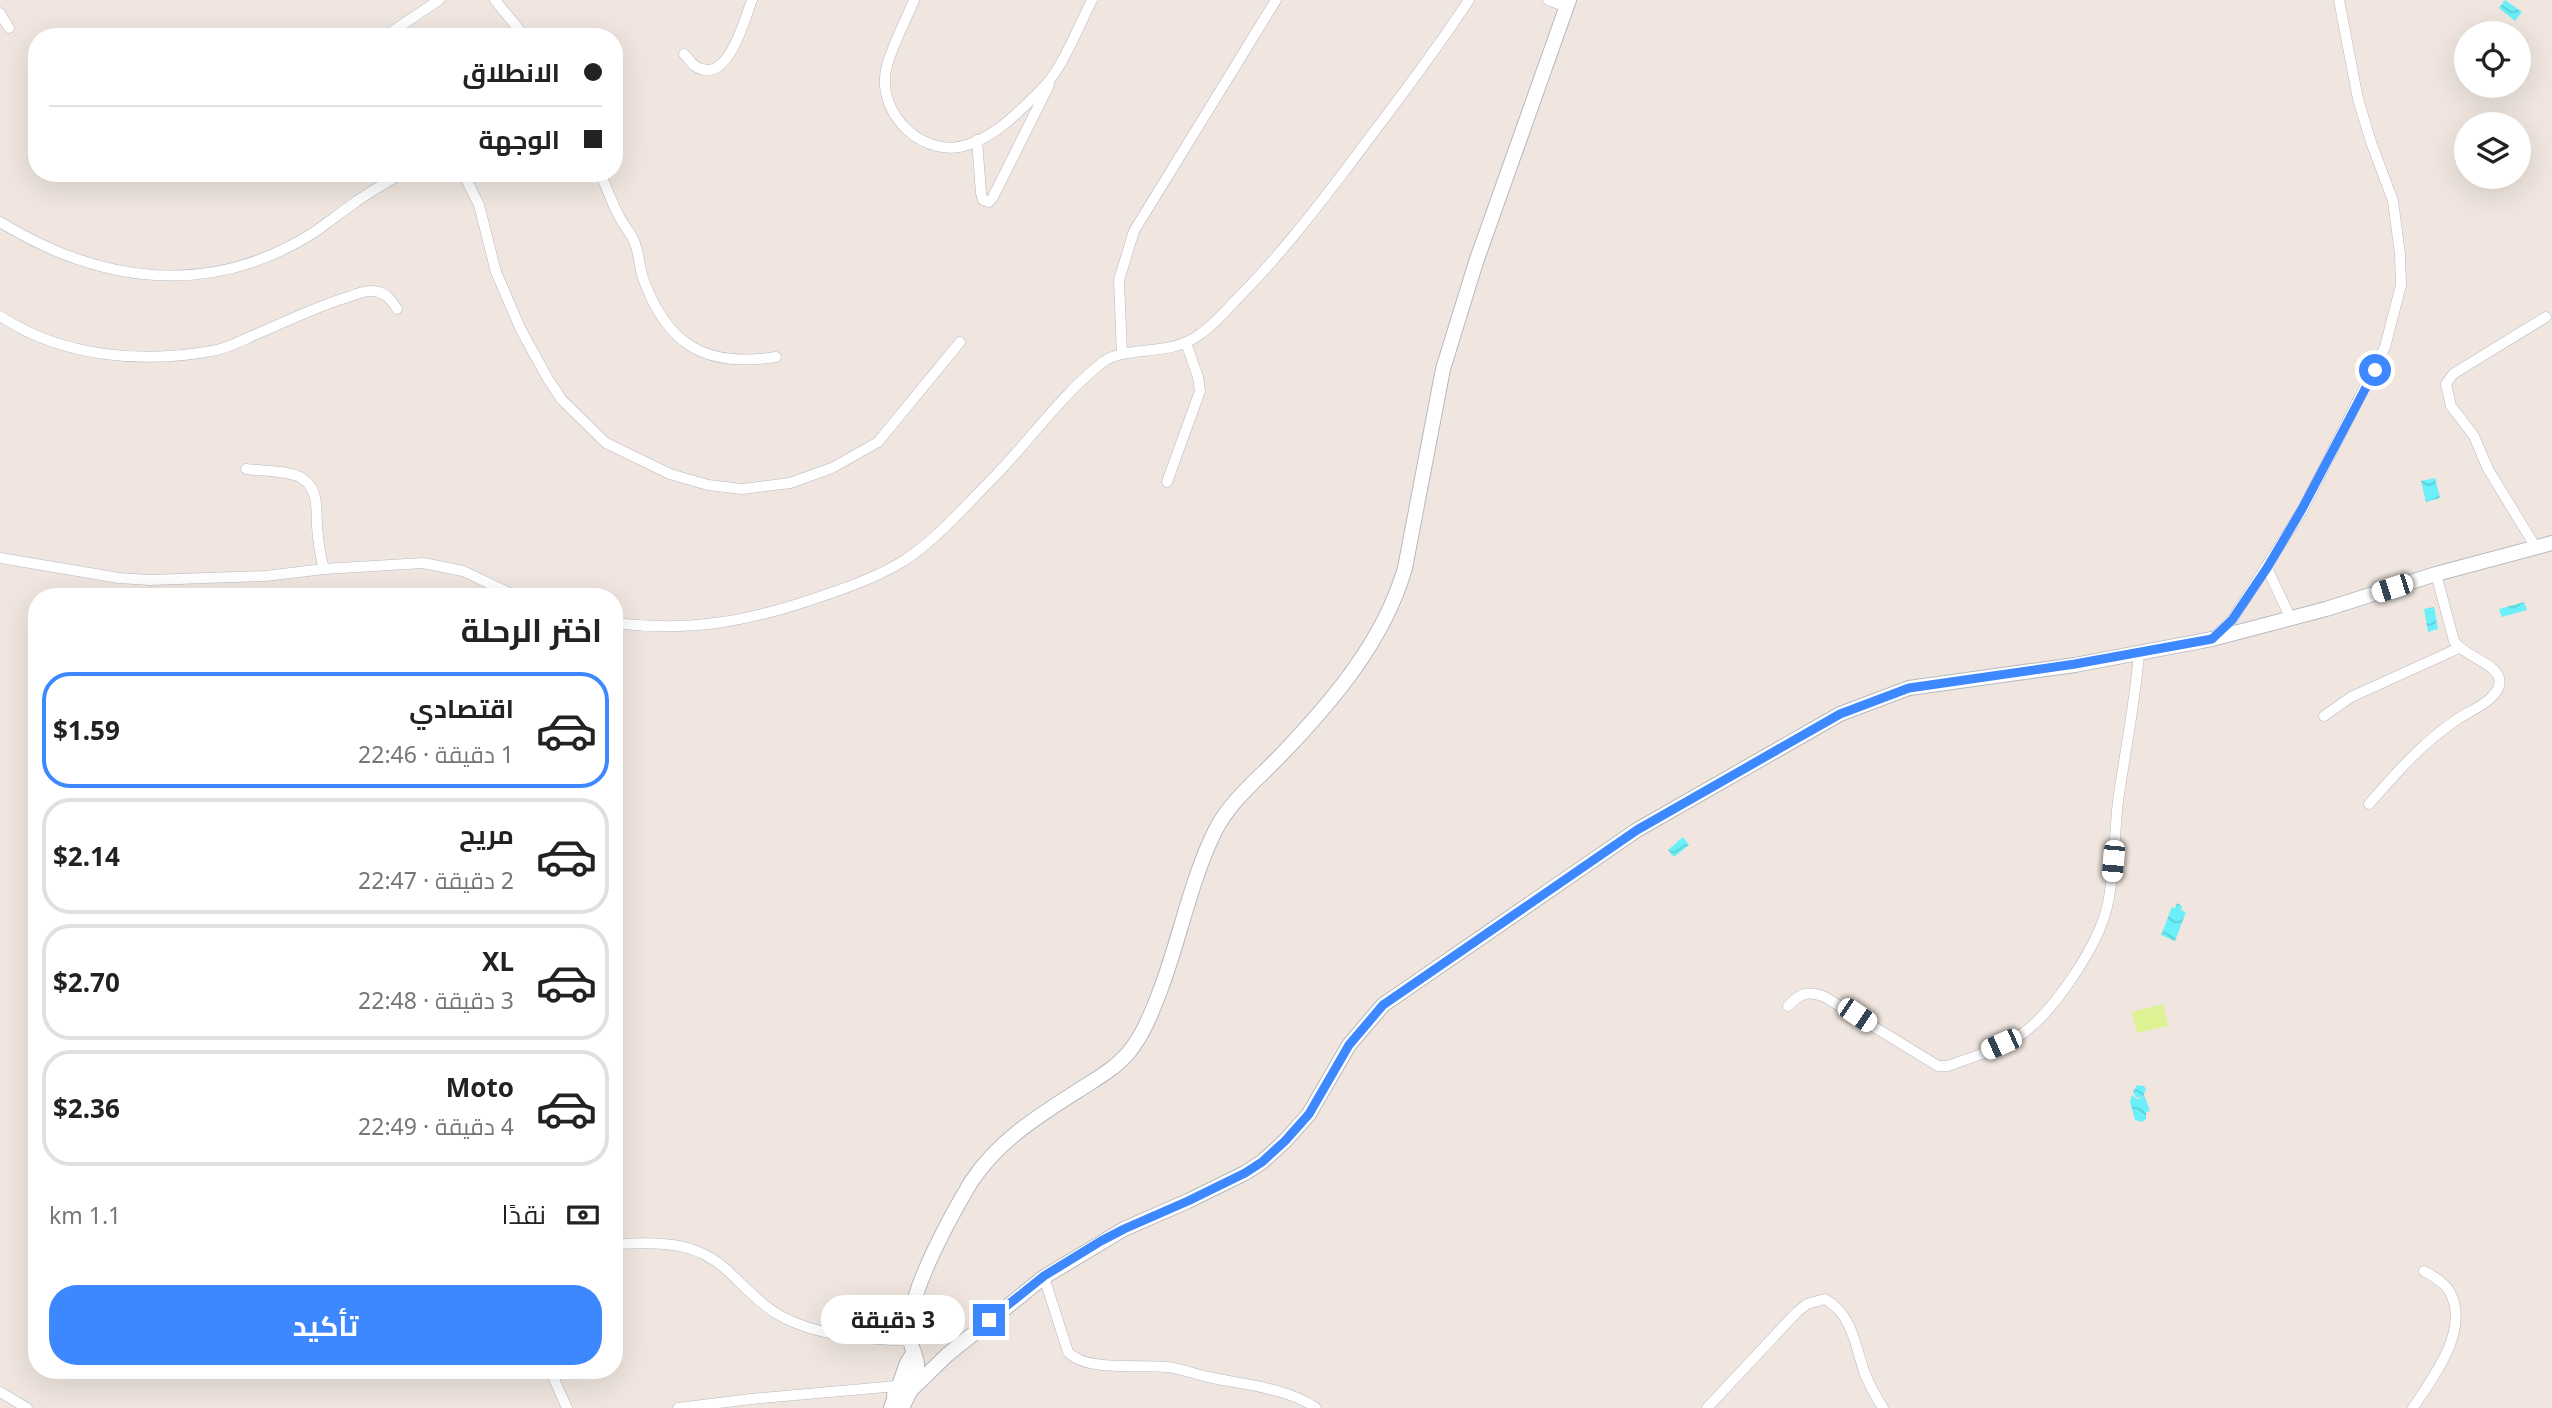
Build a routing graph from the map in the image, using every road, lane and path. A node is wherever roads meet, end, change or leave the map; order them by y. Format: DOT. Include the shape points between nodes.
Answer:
graph roads {
  1 [pos="439,0"];
  2 [pos="495,0"];
  3 [pos="752,0"];
  4 [pos="914,0"];
  5 [pos="1092,0"];
  6 [pos="1276,0"];
  7 [pos="1469,0"];
  8 [pos="1548,0"];
  9 [pos="2339,0"];
  10 [pos="1568,4"];
  11 [pos="0,13"];
  12 [pos="9,28"];
  13 [pos="397,28"];
  14 [pos="518,28"];
  15 [pos="684,54"];
  16 [pos="1059,63"];
  17 [pos="977,140"];
  18 [pos="387,182"];
  19 [pos="468,182"];
  20 [pos="604,182"];
  21 [pos="0,222"];
  22 [pos="397,309"];
  23 [pos="0,316"];
  24 [pos="2546,317"];
  25 [pos="960,342"];
  26 [pos="1186,343"];
  27 [pos="1122,354"];
  28 [pos="776,358"];
  29 [pos="246,469"];
  30 [pos="1167,482"];
  31 [pos="2552,543"];
  32 [pos="2535,547"];
  33 [pos="0,558"];
  34 [pos="2267,568"];
  35 [pos="324,569"];
  36 [pos="2436,574"];
  37 [pos="499,588"];
  38 [pos="2291,619"];
  39 [pos="623,624"];
  40 [pos="2212,639"];
  41 [pos="2459,649"];
  42 [pos="2139,653"];
  43 [pos="2324,716"];
  44 [pos="2368,804"];
  45 [pos="1788,1006"];
  46 [pos="623,1244"];
  47 [pos="2424,1271"];
  48 [pos="1044,1276"];
  49 [pos="912,1347"];
  50 [pos="947,1355"];
  51 [pos="554,1379"];
  52 [pos="902,1387"];
  53 [pos="0,1392"];
  54 [pos="27,1408"];
  55 [pos="567,1408"];
  56 [pos="678,1408"];
  57 [pos="902,1408"];
  58 [pos="1316,1408"];
  59 [pos="1707,1408"];
  60 [pos="1883,1408"];
  61 [pos="2413,1408"];
  1 -- 13 [label="street"];
  2 -- 14 [label="street"];
  3 -- 15 [label="street" via="727,60 710,69 696,67"];
  4 -- 17 [label="street" via="886,70 886,97 898,122 922,141 953,149"];
  5 -- 16 [label="street"];
  6 -- 27 [label="street" via="1134,232 1119,279"];
  7 -- 26 [label="street" via="1291,241 1213,323"];
  8 -- 10 [label="street"];
  9 -- 34 [label="street" via="2358,99 2393,201 2401,285 2375,370"];
  10 -- 49 [label="street" via="1443,369 1405,568 1387,617 1346,680 1244,792 1216,830 1198,871 1162,986 1128,1053 1019,1128 973,1180 919,1284 911,1315"];
  11 -- 12 [label="street"];
  16 -- 17 [label="street" via="1045,86 1018,113"];
  16 -- 17 [label="street" via="989,202 981,193"];
  18 -- 21 [label="street" via="312,233 256,261 209,274 158,277 114,270 63,254"];
  19 -- 25 [label="street" via="479,205 496,272 562,400 606,443 670,474 742,489 790,483 832,468 878,442"];
  20 -- 28 [label="street" via="634,241 656,307 673,333 701,352 722,359"];
  22 -- 23 [label="street" via="388,297 366,291 325,303 219,350 151,357 78,349 39,337"];
  24 -- 32 [label="street" via="2452,374 2446,384 2451,405 2474,436 2488,469"];
  26 -- 27 [label="street"];
  26 -- 30 [label="street" via="1200,391"];
  27 -- 39 [label="street" via="1106,359 1083,380 926,544 879,575 760,617 703,625"];
  29 -- 35 [label="street" via="283,473 308,484 315,495"];
  31 -- 32 [label="street"];
  32 -- 36 [label="street"];
  33 -- 35 [label="street" via="129,579 227,578"];
  34 -- 38 [label="street"];
  34 -- 40 [label="street" via="2232,620"];
  35 -- 37 [label="street" via="423,563 463,571"];
  36 -- 38 [label="street"];
  36 -- 41 [label="street" via="2450,632"];
  38 -- 40 [label="street"];
  40 -- 42 [label="street"];
  41 -- 43 [label="street" via="2351,697"];
  41 -- 44 [label="street" via="2494,670 2499,688 2423,747"];
  42 -- 45 [label="street" via="2107,909 2076,971 2039,1020 2020,1036 1938,1066 1825,997 1802,993"];
  42 -- 48 [label="street" via="1909,688 1840,714 1718,782 1637,830 1383,1005 1349,1045 1309,1114 1262,1162 1124,1229"];
  46 -- 49 [label="street" via="660,1243 697,1250 781,1316 812,1329"];
  47 -- 61 [label="street" via="2450,1292 2454,1330 2447,1354"];
  48 -- 50 [label="street"];
  48 -- 58 [label="street" via="1074,1360 1169,1367 1274,1391"];
  49 -- 52 [label="street"];
  50 -- 52 [label="street"];
  50 -- 52 [label="street"];
  51 -- 55 [label="street"];
  52 -- 56 [label="street"];
  52 -- 57 [label="street"];
  53 -- 54 [label="street"];
  59 -- 60 [label="street" via="1796,1313 1825,1299 1850,1325 1865,1374"];
}
